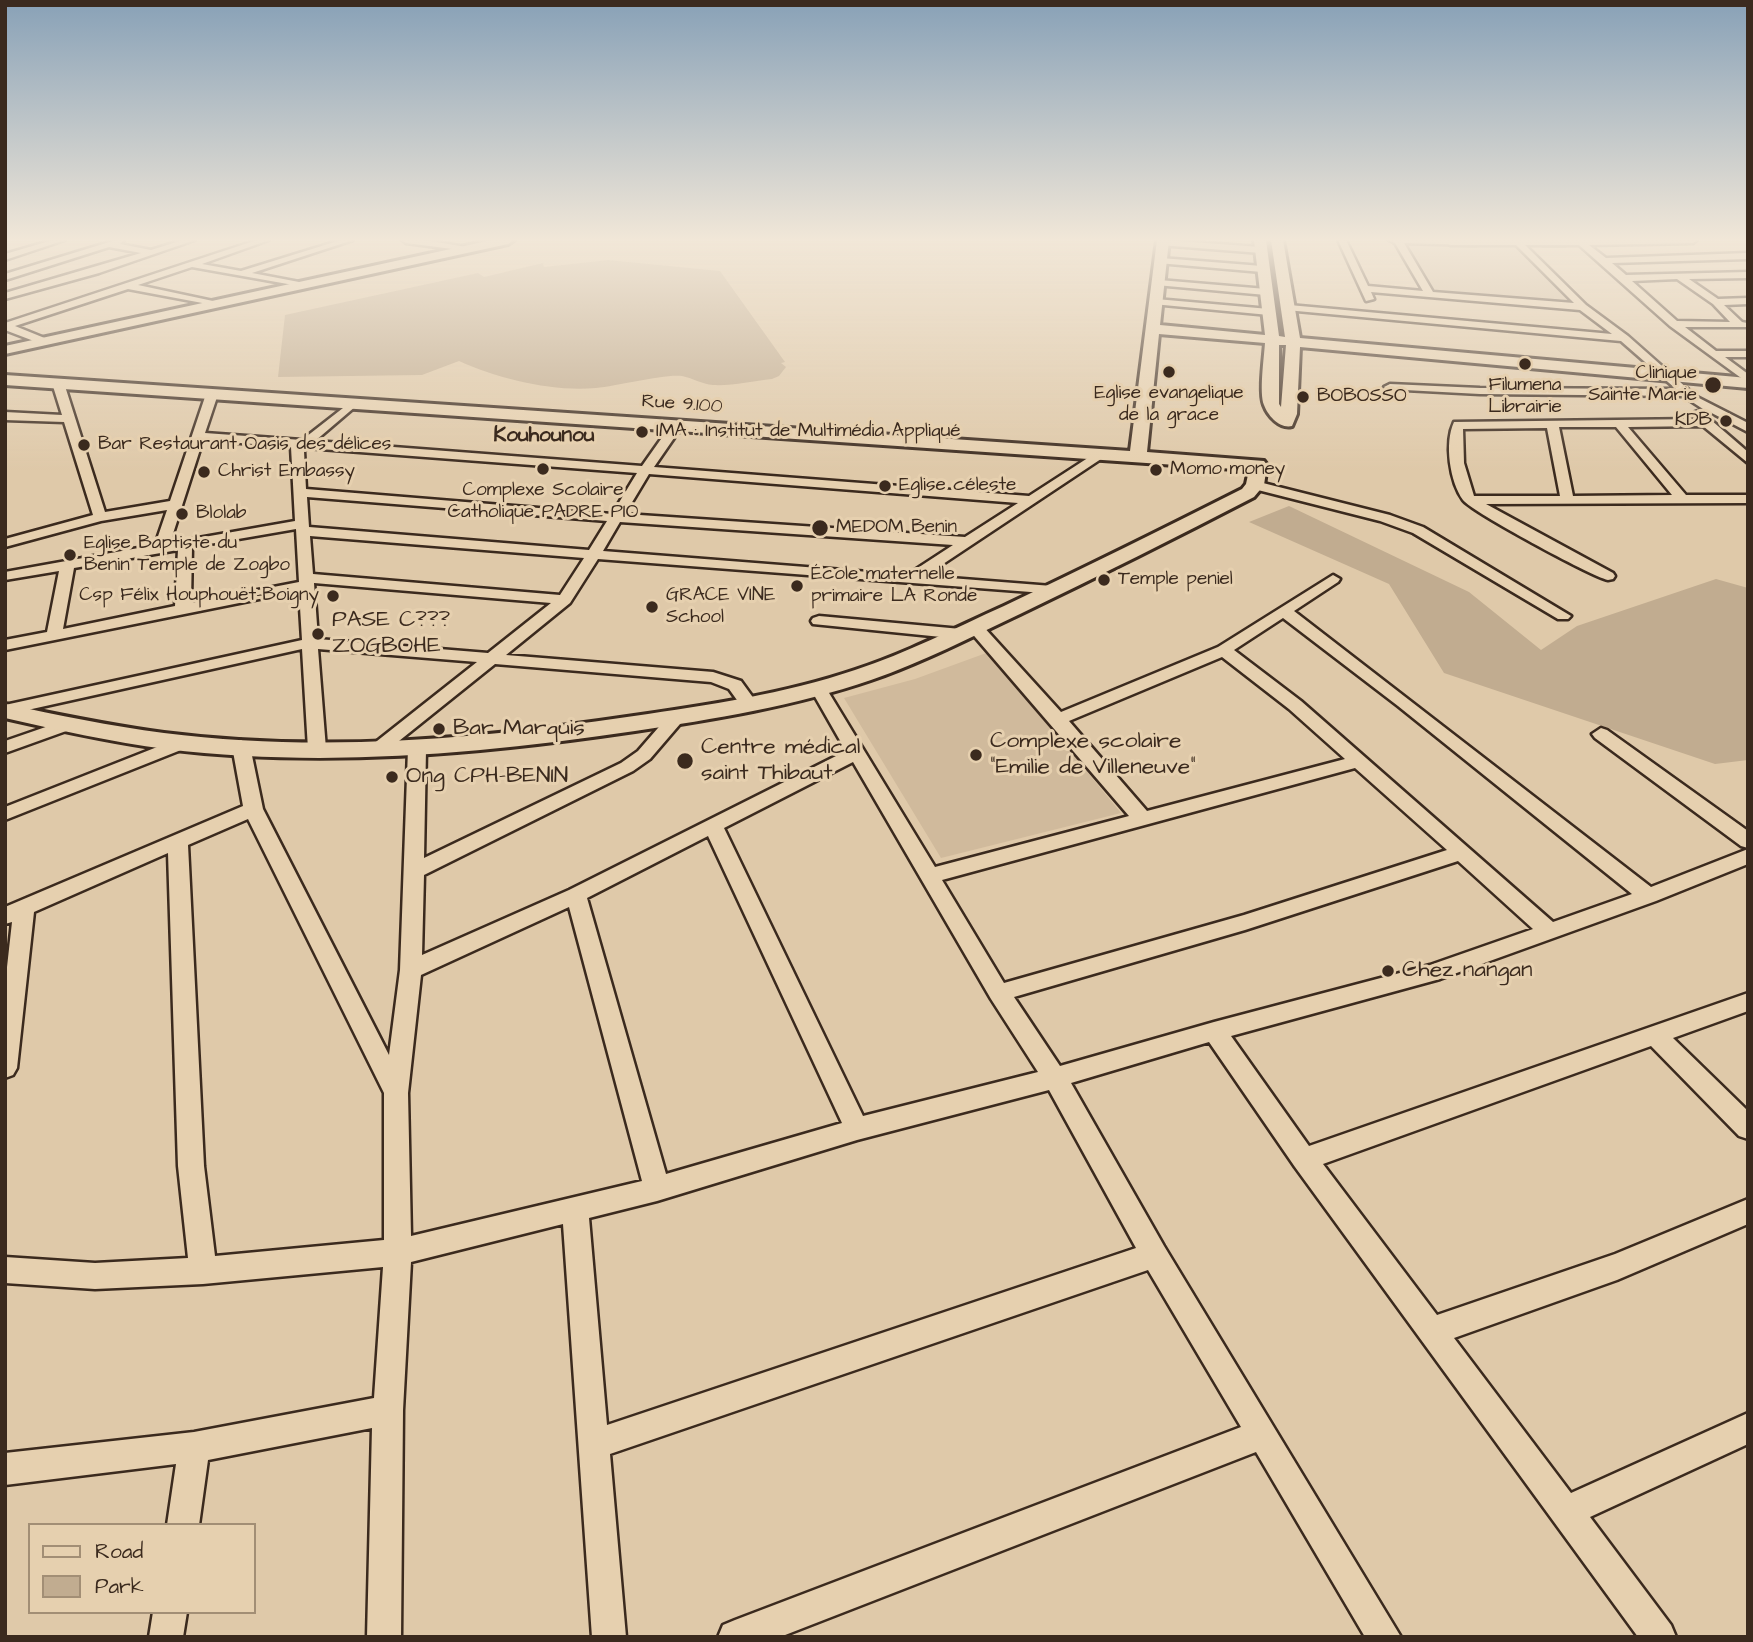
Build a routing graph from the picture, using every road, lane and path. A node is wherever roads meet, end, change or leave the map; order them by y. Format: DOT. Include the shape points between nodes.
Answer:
graph roads {
  1 [pos="34,317"];
  2 [pos="150,317"];
  3 [pos="1154,317"];
  4 [pos="1270,317"];
  5 [pos="1290,317"];
  6 [pos="1383,317"];
  7 [pos="1596,317"];
  8 [pos="1666,317"];
  9 [pos="1674,324"];
  10 [pos="1743,325"];
  11 [pos="6,326"];
  12 [pos="1153,326"];
  13 [pos="1272,336"];
  14 [pos="1292,338"];
  15 [pos="1624,338"];
  16 [pos="43,341"];
  17 [pos="5,350"];
  18 [pos="1715,354"];
  19 [pos="1748,354"];
  20 [pos="1664,372"];
  21 [pos="1271,376"];
  22 [pos="1292,378"];
  23 [pos="1746,378"];
  24 [pos="5,380"];
  25 [pos="58,383"];
  26 [pos="1390,387"];
  27 [pos="212,394"];
  28 [pos="1690,396"];
  29 [pos="352,404"];
  30 [pos="5,416"];
  31 [pos="71,419"];
  32 [pos="1706,422"];
  33 [pos="1620,424"];
  34 [pos="677,425"];
  35 [pos="1553,425"];
  36 [pos="1748,428"];
  37 [pos="198,436"];
  38 [pos="299,447"];
  39 [pos="1101,455"];
  40 [pos="1138,457"];
  41 [pos="1748,459"];
  42 [pos="645,472"];
  43 [pos="1255,485"];
  44 [pos="300,492"];
  45 [pos="1682,499"];
  46 [pos="1748,499"];
  47 [pos="1034,500"];
  48 [pos="1470,500"];
  49 [pos="1567,500"];
  50 [pos="176,504"];
  51 [pos="100,517"];
  52 [pos="616,518"];
  53 [pos="302,527"];
  54 [pos="8,539"];
  55 [pos="969,542"];
  56 [pos="185,545"];
  57 [pos="161,549"];
  58 [pos="594,555"];
  59 [pos="67,566"];
  60 [pos="5,576"];
  61 [pos="1608,576"];
  62 [pos="1333,579"];
  63 [pos="909,580"];
  64 [pos="305,581"];
  65 [pos="1052,591"];
  66 [pos="565,600"];
  67 [pos="183,609"];
  68 [pos="1285,612"];
  69 [pos="1563,616"];
  70 [pos="819,621"];
  71 [pos="968,631"];
  72 [pos="54,636"];
  73 [pos="310,643"];
  74 [pos="5,645"];
  75 [pos="1224,650"];
  76 [pos="491,659"];
  77 [pos="818,688"];
  78 [pos="748,703"];
  79 [pos="5,710"];
  80 [pos="677,716"];
  81 [pos="1058,719"];
  82 [pos="62,726"];
  83 [pos="1601,734"];
  84 [pos="185,742"];
  85 [pos="241,746"];
  86 [pos="5,747"];
  87 [pos="317,749"];
  88 [pos="378,749"];
  89 [pos="417,749"];
  90 [pos="856,753"];
  91 [pos="1358,761"];
  92 [pos="253,809"];
  93 [pos="5,814"];
  94 [pos="1142,818"];
  95 [pos="713,825"];
  96 [pos="1748,841"];
  97 [pos="178,843"];
  98 [pos="1461,853"];
  99 [pos="1748,856"];
  100 [pos="415,871"];
  101 [pos="929,876"];
  102 [pos="576,895"];
  103 [pos="1649,896"];
  104 [pos="14,912"];
  105 [pos="1551,932"];
  106 [pos="411,970"];
  107 [pos="999,993"];
  108 [pos="1748,1002"];
  109 [pos="10,1011"];
  110 [pos="1214,1031"];
  111 [pos="1656,1036"];
  112 [pos="5,1068"];
  113 [pos="1055,1078"];
  114 [pos="396,1093"];
  115 [pos="1748,1128"];
  116 [pos="857,1129"];
  117 [pos="1304,1160"];
  118 [pos="657,1189"];
  119 [pos="575,1210"];
  120 [pos="1748,1211"];
  121 [pos="398,1252"];
  122 [pos="1154,1255"];
  123 [pos="5,1270"];
  124 [pos="203,1271"];
  125 [pos="1432,1331"];
  126 [pos="388,1409"];
  127 [pos="1748,1428"];
  128 [pos="1261,1436"];
  129 [pos="592,1446"];
  130 [pos="194,1447"];
  131 [pos="5,1469"];
  132 [pos="1566,1512"];
  133 [pos="183,1523"];
  134 [pos="170,1614"];
  135 [pos="166,1637"];
  136 [pos="384,1637"];
  137 [pos="610,1637"];
  138 [pos="735,1637"];
  139 [pos="1384,1637"];
  140 [pos="1659,1637"];
  1 -- 11 [label="street"];
  2 -- 16 [label="street"];
  3 -- 12 [label="street"];
  4 -- 13 [label="street"];
  5 -- 14 [label="street"];
  6 -- 15 [label="street"];
  7 -- 15 [label="street"];
  8 -- 9 [label="street"];
  9 -- 10 [label="street"];
  9 -- 18 [label="street"];
  11 -- 16 [label="street"];
  12 -- 13 [label="street"];
  12 -- 40 [label="street"];
  13 -- 14 [label="street"];
  13 -- 21 [label="street"];
  14 -- 20 [label="street"];
  14 -- 22 [label="street"];
  15 -- 20 [label="street"];
  16 -- 17 [label="street"];
  18 -- 19 [label="street"];
  18 -- 23 [label="street"];
  20 -- 23 [label="street"];
  20 -- 28 [label="street"];
  21 -- 22 [label="street"];
  21 -- 22 [label="street" via="1271,404 1286,423"];
  24 -- 25 [label="street, Rue 9.100"];
  25 -- 27 [label="street, Rue 9.100"];
  25 -- 31 [label="street"];
  26 -- 28 [label="street"];
  27 -- 29 [label="street, Rue 9.100"];
  27 -- 37 [label="street"];
  28 -- 32 [label="street"];
  28 -- 36 [label="street"];
  29 -- 34 [label="street, Rue 9.100"];
  29 -- 38 [label="street"];
  30 -- 31 [label="street"];
  31 -- 51 [label="street"];
  32 -- 33 [label="street"];
  32 -- 41 [label="street"];
  33 -- 35 [label="street"];
  33 -- 45 [label="street"];
  34 -- 39 [label="street, Rue 9.100"];
  34 -- 42 [label="street"];
  35 -- 48 [label="street" via="1458,425 1454,433 1458,462"];
  35 -- 49 [label="street"];
  37 -- 38 [label="street"];
  37 -- 50 [label="street"];
  38 -- 42 [label="street"];
  38 -- 44 [label="street"];
  39 -- 40 [label="street, Rue 9.100"];
  39 -- 47 [label="street"];
  40 -- 43 [label="street, Rue 9.100" via="1258,466"];
  42 -- 47 [label="street"];
  42 -- 52 [label="street"];
  43 -- 65 [label="street" via="1248,493"];
  43 -- 69 [label="street" via="1418,530"];
  44 -- 52 [label="street"];
  44 -- 53 [label="street"];
  45 -- 46 [label="street"];
  45 -- 49 [label="street"];
  47 -- 55 [label="street"];
  48 -- 49 [label="street"];
  48 -- 61 [label="street"];
  50 -- 51 [label="street"];
  50 -- 57 [label="street"];
  51 -- 54 [label="street"];
  52 -- 55 [label="street"];
  52 -- 58 [label="street"];
  53 -- 56 [label="street"];
  53 -- 58 [label="street"];
  53 -- 64 [label="street"];
  55 -- 63 [label="street"];
  56 -- 57 [label="street"];
  56 -- 67 [label="street"];
  57 -- 59 [label="street"];
  58 -- 63 [label="street"];
  58 -- 66 [label="street"];
  59 -- 60 [label="street"];
  59 -- 72 [label="street"];
  62 -- 68 [label="street"];
  63 -- 65 [label="street"];
  64 -- 66 [label="street"];
  64 -- 67 [label="street"];
  64 -- 73 [label="street"];
  65 -- 71 [label="street"];
  66 -- 76 [label="street"];
  67 -- 72 [label="street"];
  68 -- 75 [label="street"];
  68 -- 103 [label="street"];
  70 -- 71 [label="street"];
  71 -- 77 [label="street"];
  71 -- 81 [label="street"];
  72 -- 74 [label="street"];
  73 -- 76 [label="street"];
  73 -- 79 [label="street"];
  73 -- 87 [label="street"];
  75 -- 81 [label="street"];
  75 -- 91 [label="street"];
  76 -- 78 [label="street" via="713,677 735,685"];
  76 -- 88 [label="street"];
  77 -- 78 [label="street"];
  77 -- 90 [label="street"];
  78 -- 80 [label="street"];
  79 -- 82 [label="street"];
  80 -- 89 [label="street" via="538,738"];
  80 -- 100 [label="street" via="644,755 627,767"];
  81 -- 94 [label="street"];
  82 -- 84 [label="street"];
  82 -- 86 [label="street"];
  83 -- 96 [label="street"];
  84 -- 85 [label="street"];
  84 -- 93 [label="street"];
  85 -- 87 [label="street"];
  85 -- 92 [label="street"];
  87 -- 88 [label="street"];
  88 -- 89 [label="street"];
  89 -- 100 [label="street"];
  90 -- 95 [label="street"];
  90 -- 101 [label="street"];
  91 -- 94 [label="street"];
  91 -- 98 [label="street"];
  92 -- 97 [label="street"];
  92 -- 114 [label="street"];
  94 -- 101 [label="street"];
  95 -- 102 [label="street"];
  95 -- 116 [label="street"];
  97 -- 104 [label="street"];
  97 -- 124 [label="street" via="191,1166"];
  98 -- 105 [label="street"];
  98 -- 107 [label="street"];
  99 -- 103 [label="street"];
  100 -- 106 [label="street"];
  101 -- 107 [label="street"];
  102 -- 106 [label="street"];
  102 -- 118 [label="street"];
  103 -- 105 [label="street"];
  104 -- 109 [label="street"];
  105 -- 110 [label="street" via="1432,973"];
  106 -- 114 [label="street"];
  107 -- 113 [label="street"];
  108 -- 111 [label="street"];
  109 -- 112 [label="street"];
  110 -- 113 [label="street"];
  110 -- 117 [label="street"];
  111 -- 115 [label="street"];
  111 -- 117 [label="street"];
  113 -- 116 [label="street"];
  113 -- 122 [label="street"];
  114 -- 121 [label="street"];
  116 -- 118 [label="street"];
  117 -- 125 [label="street"];
  118 -- 119 [label="street"];
  119 -- 121 [label="street"];
  119 -- 129 [label="street"];
  120 -- 125 [label="street" via="1617,1267"];
  121 -- 124 [label="street"];
  121 -- 126 [label="street"];
  122 -- 128 [label="street"];
  122 -- 129 [label="street"];
  123 -- 124 [label="street" via="95,1276"];
  125 -- 132 [label="street"];
  126 -- 130 [label="street"];
  126 -- 136 [label="street"];
  127 -- 132 [label="street"];
  128 -- 138 [label="street"];
  128 -- 139 [label="street"];
  129 -- 137 [label="street"];
  130 -- 131 [label="street"];
  130 -- 133 [label="street"];
  132 -- 140 [label="street"];
  134 -- 135 [label="street"];
}
